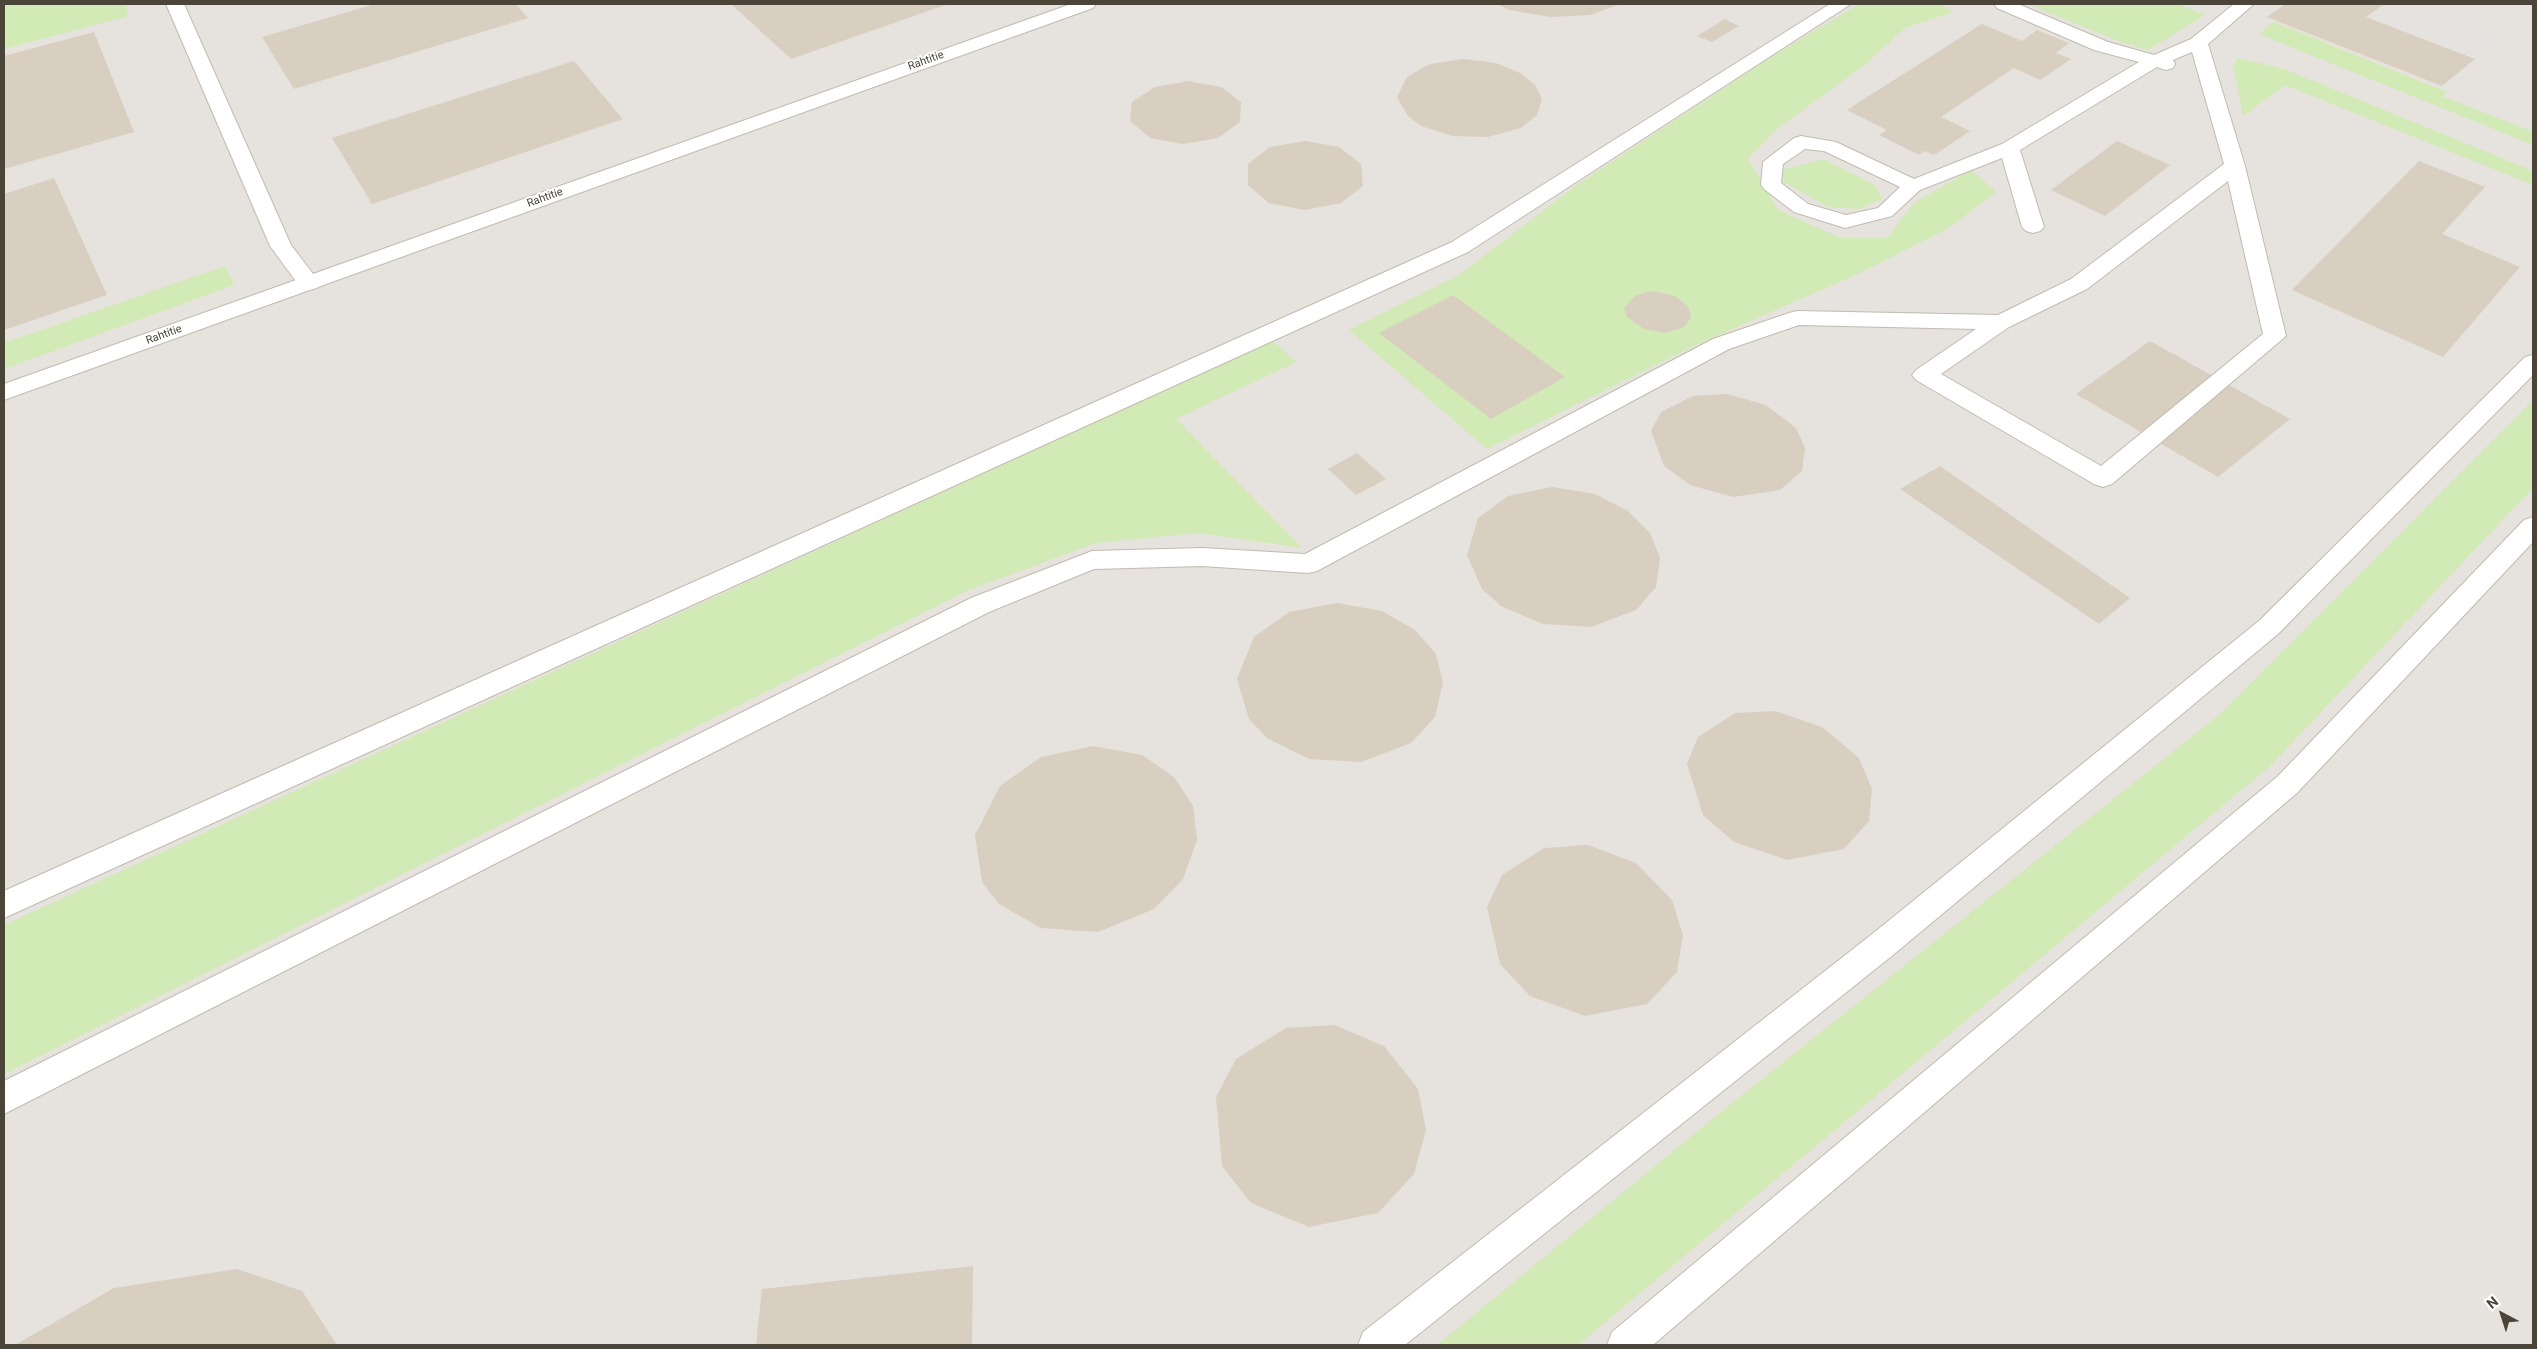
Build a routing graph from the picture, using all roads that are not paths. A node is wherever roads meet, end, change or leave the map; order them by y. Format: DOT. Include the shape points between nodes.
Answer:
graph roads {
  1 [pos="175,4"];
  2 [pos="1087,4"];
  3 [pos="1842,4"];
  4 [pos="2003,4"];
  5 [pos="2245,4"];
  6 [pos="2198,43"];
  7 [pos="2154,61"];
  8 [pos="2193,72"];
  9 [pos="2009,148"];
  10 [pos="2235,166"];
  11 [pos="1913,186"];
  12 [pos="2033,227"];
  13 [pos="309,283"];
  14 [pos="2001,322"];
  15 [pos="2533,362"];
  16 [pos="4,392"];
  17 [pos="2533,526"];
  18 [pos="4,905"];
  19 [pos="4,1098"];
  20 [pos="1376,1345"];
  21 [pos="1625,1345"];
  1 -- 13 [label="street" via="281,246"];
  2 -- 13 [label="street, Rahtitie"];
  3 -- 18 [label="street" via="1460,247"];
  4 -- 7 [label="street" via="2102,46"];
  5 -- 6 [label="street"];
  6 -- 7 [label="street"];
  6 -- 8 [label="street"];
  7 -- 8 [label="street"];
  7 -- 9 [label="street"];
  8 -- 10 [label="street"];
  9 -- 11 [label="street"];
  9 -- 12 [label="street"];
  10 -- 14 [label="street" via="2079,284"];
  10 -- 14 [label="street" via="2275,336 2103,478 1924,375"];
  11 -- 11 [label="street" via="1885,212 1845,222 1801,208 1771,185 1773,162 1802,142 1829,146"];
  13 -- 16 [label="street, Rahtitie"];
  14 -- 19 [label="street" via="1797,318 1721,344 1308,564 1202,557 1092,560 971,609"];
  15 -- 20 [label="street" via="2269,627 1882,945"];
  17 -- 21 [label="street" via="2288,784"];
}
